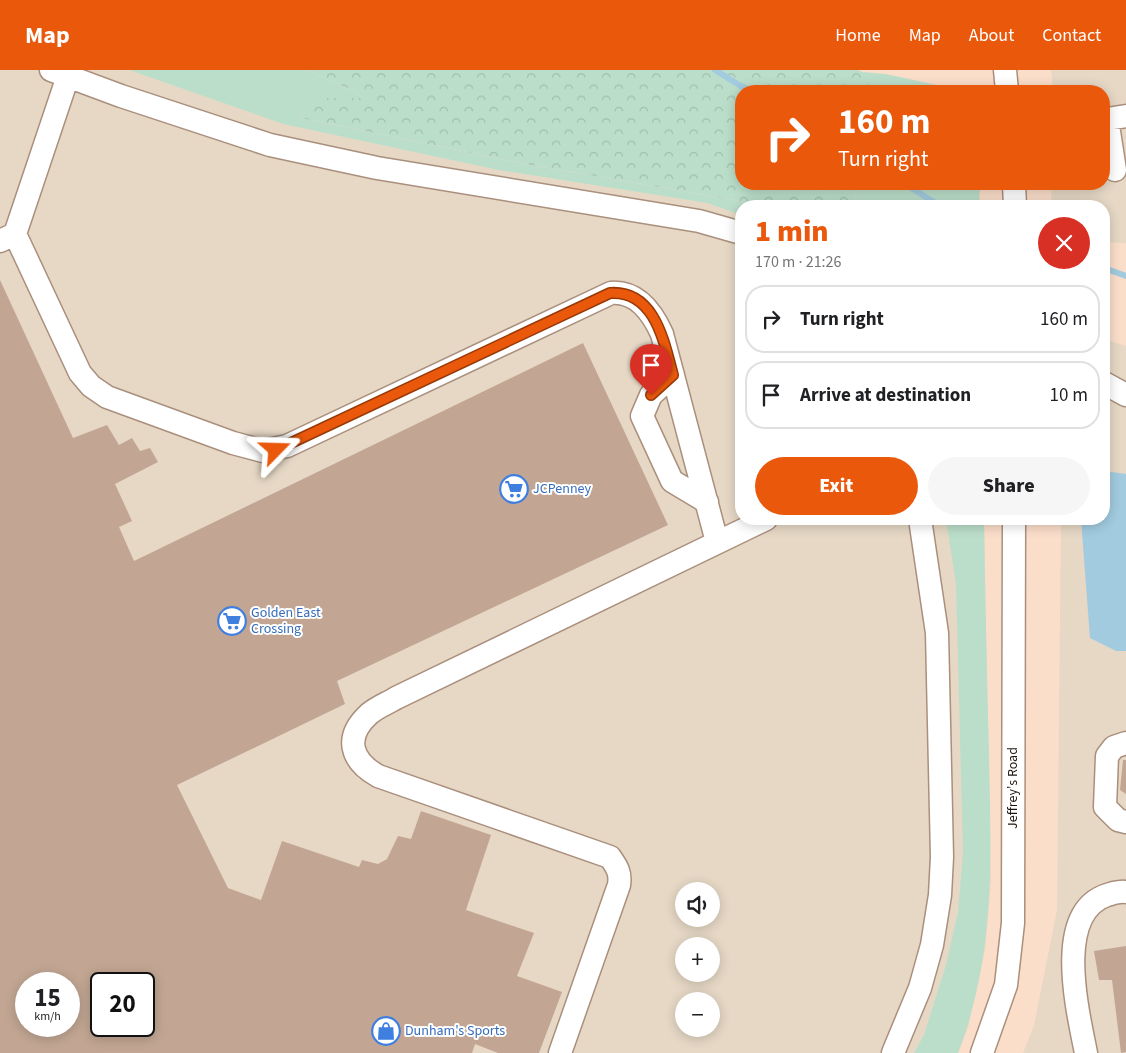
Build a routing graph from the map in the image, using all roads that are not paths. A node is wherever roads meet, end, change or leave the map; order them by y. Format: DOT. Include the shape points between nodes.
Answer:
graph roads {
  1 [pos="1006,70"];
  2 [pos="59,73"];
  3 [pos="1007,85"];
  4 [pos="1126,116"];
  5 [pos="1110,119"];
  6 [pos="1110,136"];
  7 [pos="1116,170"];
  8 [pos="735,231"];
  9 [pos="7,238"];
  10 [pos="673,375"];
  11 [pos="1110,386"];
  12 [pos="1126,394"];
  13 [pos="707,502"];
  14 [pos="753,525"];
  15 [pos="921,525"];
  16 [pos="1014,525"];
  17 [pos="717,542"];
  18 [pos="1126,743"];
  19 [pos="1126,822"];
  20 [pos="1126,892"];
  21 [pos="560,1053"];
  22 [pos="893,1053"];
  23 [pos="982,1053"];
  24 [pos="1086,1053"];
  1 -- 3 [label="street"];
  2 -- 8 [label="street" via="270,145 377,168 699,221"];
  2 -- 9 [label="street"];
  4 -- 5 [label="street"];
  6 -- 7 [label="street"];
  9 -- 10 [label="street" via="80,373 91,386 107,397 263,451 287,446 610,293 624,292 644,306 654,318 662,334"];
  10 -- 13 [label="street"];
  10 -- 13 [label="street" via="651,395 642,416 672,481"];
  11 -- 12 [label="street"];
  13 -- 17 [label="street"];
  14 -- 17 [label="street"];
  15 -- 22 [label="street" via="937,633 940,895 932,945 920,988"];
  16 -- 23 [label="street, Jeffrey's Road" via="1013,923 1006,985"];
  17 -- 21 [label="street" via="396,698 370,713 356,730 353,742 355,755 378,776 610,858 616,866 620,874 619,885"];
  18 -- 19 [label="street" via="1114,747 1107,756 1105,807 1118,820"];
  20 -- 24 [label="street" via="1097,898 1081,916 1073,945"];
}
